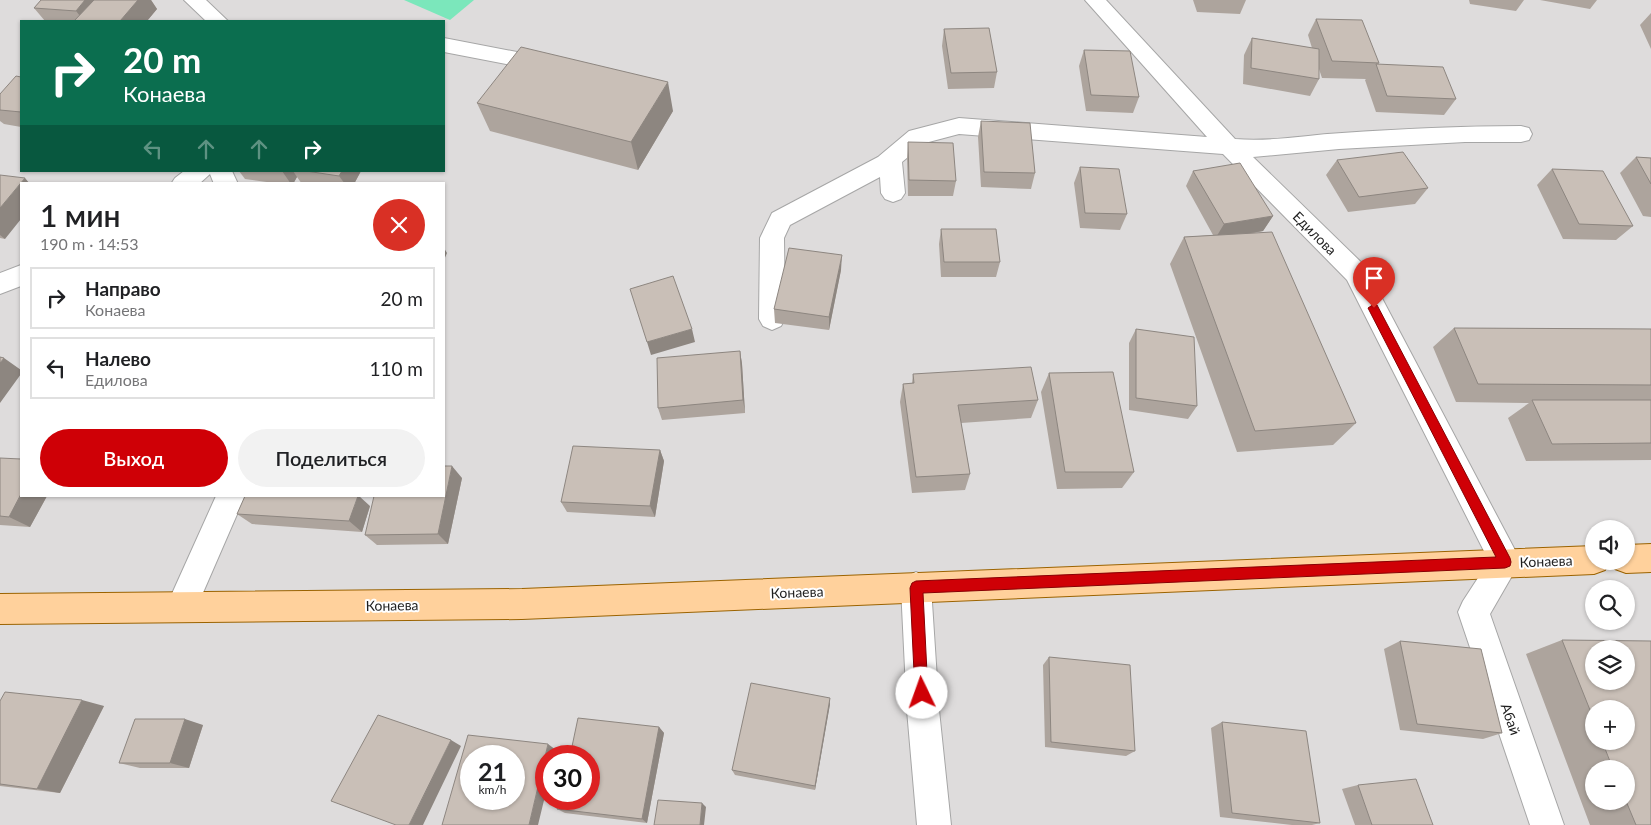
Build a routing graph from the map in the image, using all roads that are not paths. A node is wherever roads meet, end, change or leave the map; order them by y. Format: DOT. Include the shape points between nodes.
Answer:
graph roads {
  1 [pos="194,0"];
  2 [pos="1095,0"];
  3 [pos="217,20"];
  4 [pos="445,45"];
  5 [pos="568,70"];
  6 [pos="1521,134"];
  7 [pos="1228,146"];
  8 [pos="890,159"];
  9 [pos="199,172"];
  10 [pos="185,182"];
  11 [pos="893,193"];
  12 [pos="20,275"];
  13 [pos="0,284"];
  14 [pos="772,319"];
  15 [pos="230,497"];
  16 [pos="1651,558"];
  17 [pos="1635,559"];
  18 [pos="1585,560"];
  19 [pos="1505,562"];
  20 [pos="916,588"];
  21 [pos="181,607"];
  22 [pos="0,609"];
  23 [pos="934,825"];
  24 [pos="1547,825"];
  1 -- 3 [label="street"];
  2 -- 7 [label="street, Едилова"];
  4 -- 5 [label="street"];
  6 -- 7 [label="street" via="1417,137 1258,149"];
  7 -- 8 [label="street" via="959,126 917,137"];
  7 -- 19 [label="street, Едилова" via="1356,273"];
  8 -- 11 [label="street"];
  8 -- 14 [label="street" via="781,218 772,238"];
  9 -- 10 [label="street"];
  12 -- 13 [label="street"];
  15 -- 21 [label="street"];
  16 -- 17 [label="main road"];
  18 -- 19 [label="main road, Конаева"];
  19 -- 20 [label="main road, Конаева"];
  19 -- 24 [label="street, Абай" via="1474,612"];
  20 -- 21 [label="main road, Конаева" via="522,604"];
  20 -- 23 [label="street"];
  21 -- 22 [label="main road, Конаева"];
}
